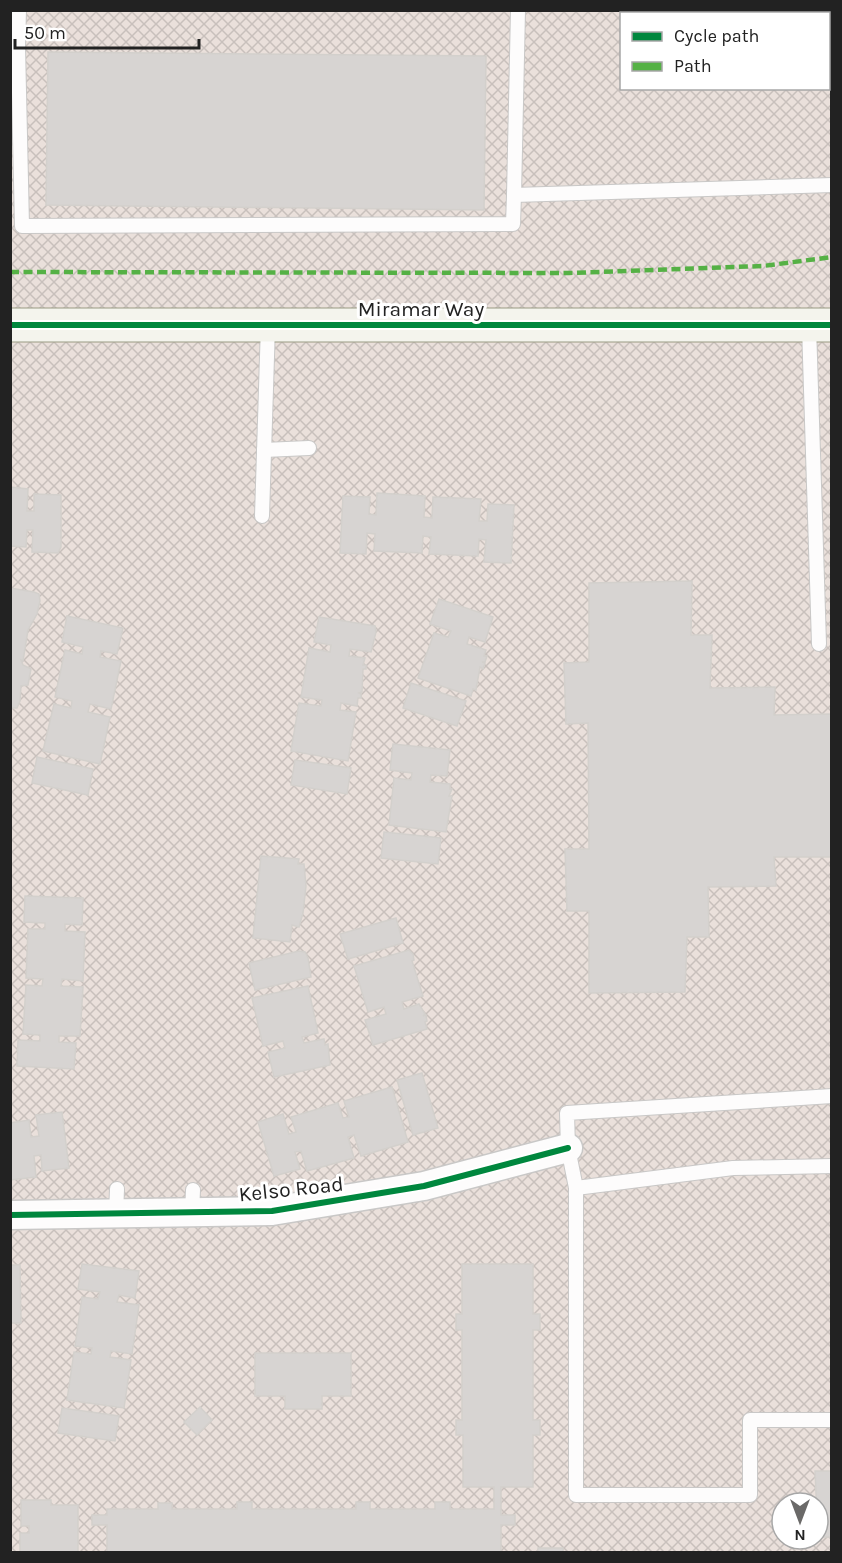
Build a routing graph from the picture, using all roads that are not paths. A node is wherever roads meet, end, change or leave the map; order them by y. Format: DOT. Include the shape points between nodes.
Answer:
graph roads {
  1 [pos="19,10"];
  2 [pos="518,10"];
  3 [pos="14,47"];
  4 [pos="831,185"];
  5 [pos="514,195"];
  6 [pos="10,325"];
  7 [pos="268,325"];
  8 [pos="820,326"];
  9 [pos="309,448"];
  10 [pos="264,450"];
  11 [pos="262,516"];
  12 [pos="819,644"];
  13 [pos="831,1096"];
  14 [pos="568,1148"];
  15 [pos="831,1166"];
  16 [pos="576,1188"];
  17 [pos="10,1215"];
  18 [pos="831,1420"];
  1 -- 3 [label="lane"];
  2 -- 5 [label="lane"];
  3 -- 5 [label="lane" via="22,226 513,224"];
  4 -- 5 [label="lane"];
  6 -- 7 [label="street, Miramar Way"];
  7 -- 8 [label="street, Miramar Way"];
  7 -- 10 [label="lane"];
  8 -- 12 [label="lane"];
  9 -- 10 [label="lane"];
  10 -- 11 [label="lane"];
  13 -- 14 [label="lane" via="567,1113"];
  14 -- 16 [label="lane"];
  14 -- 17 [label="street, Kelso Road" via="424,1186 272,1211 193,1201 117,1202"];
  15 -- 16 [label="lane" via="733,1168"];
  16 -- 18 [label="lane" via="576,1495 750,1495 750,1420"];
}
